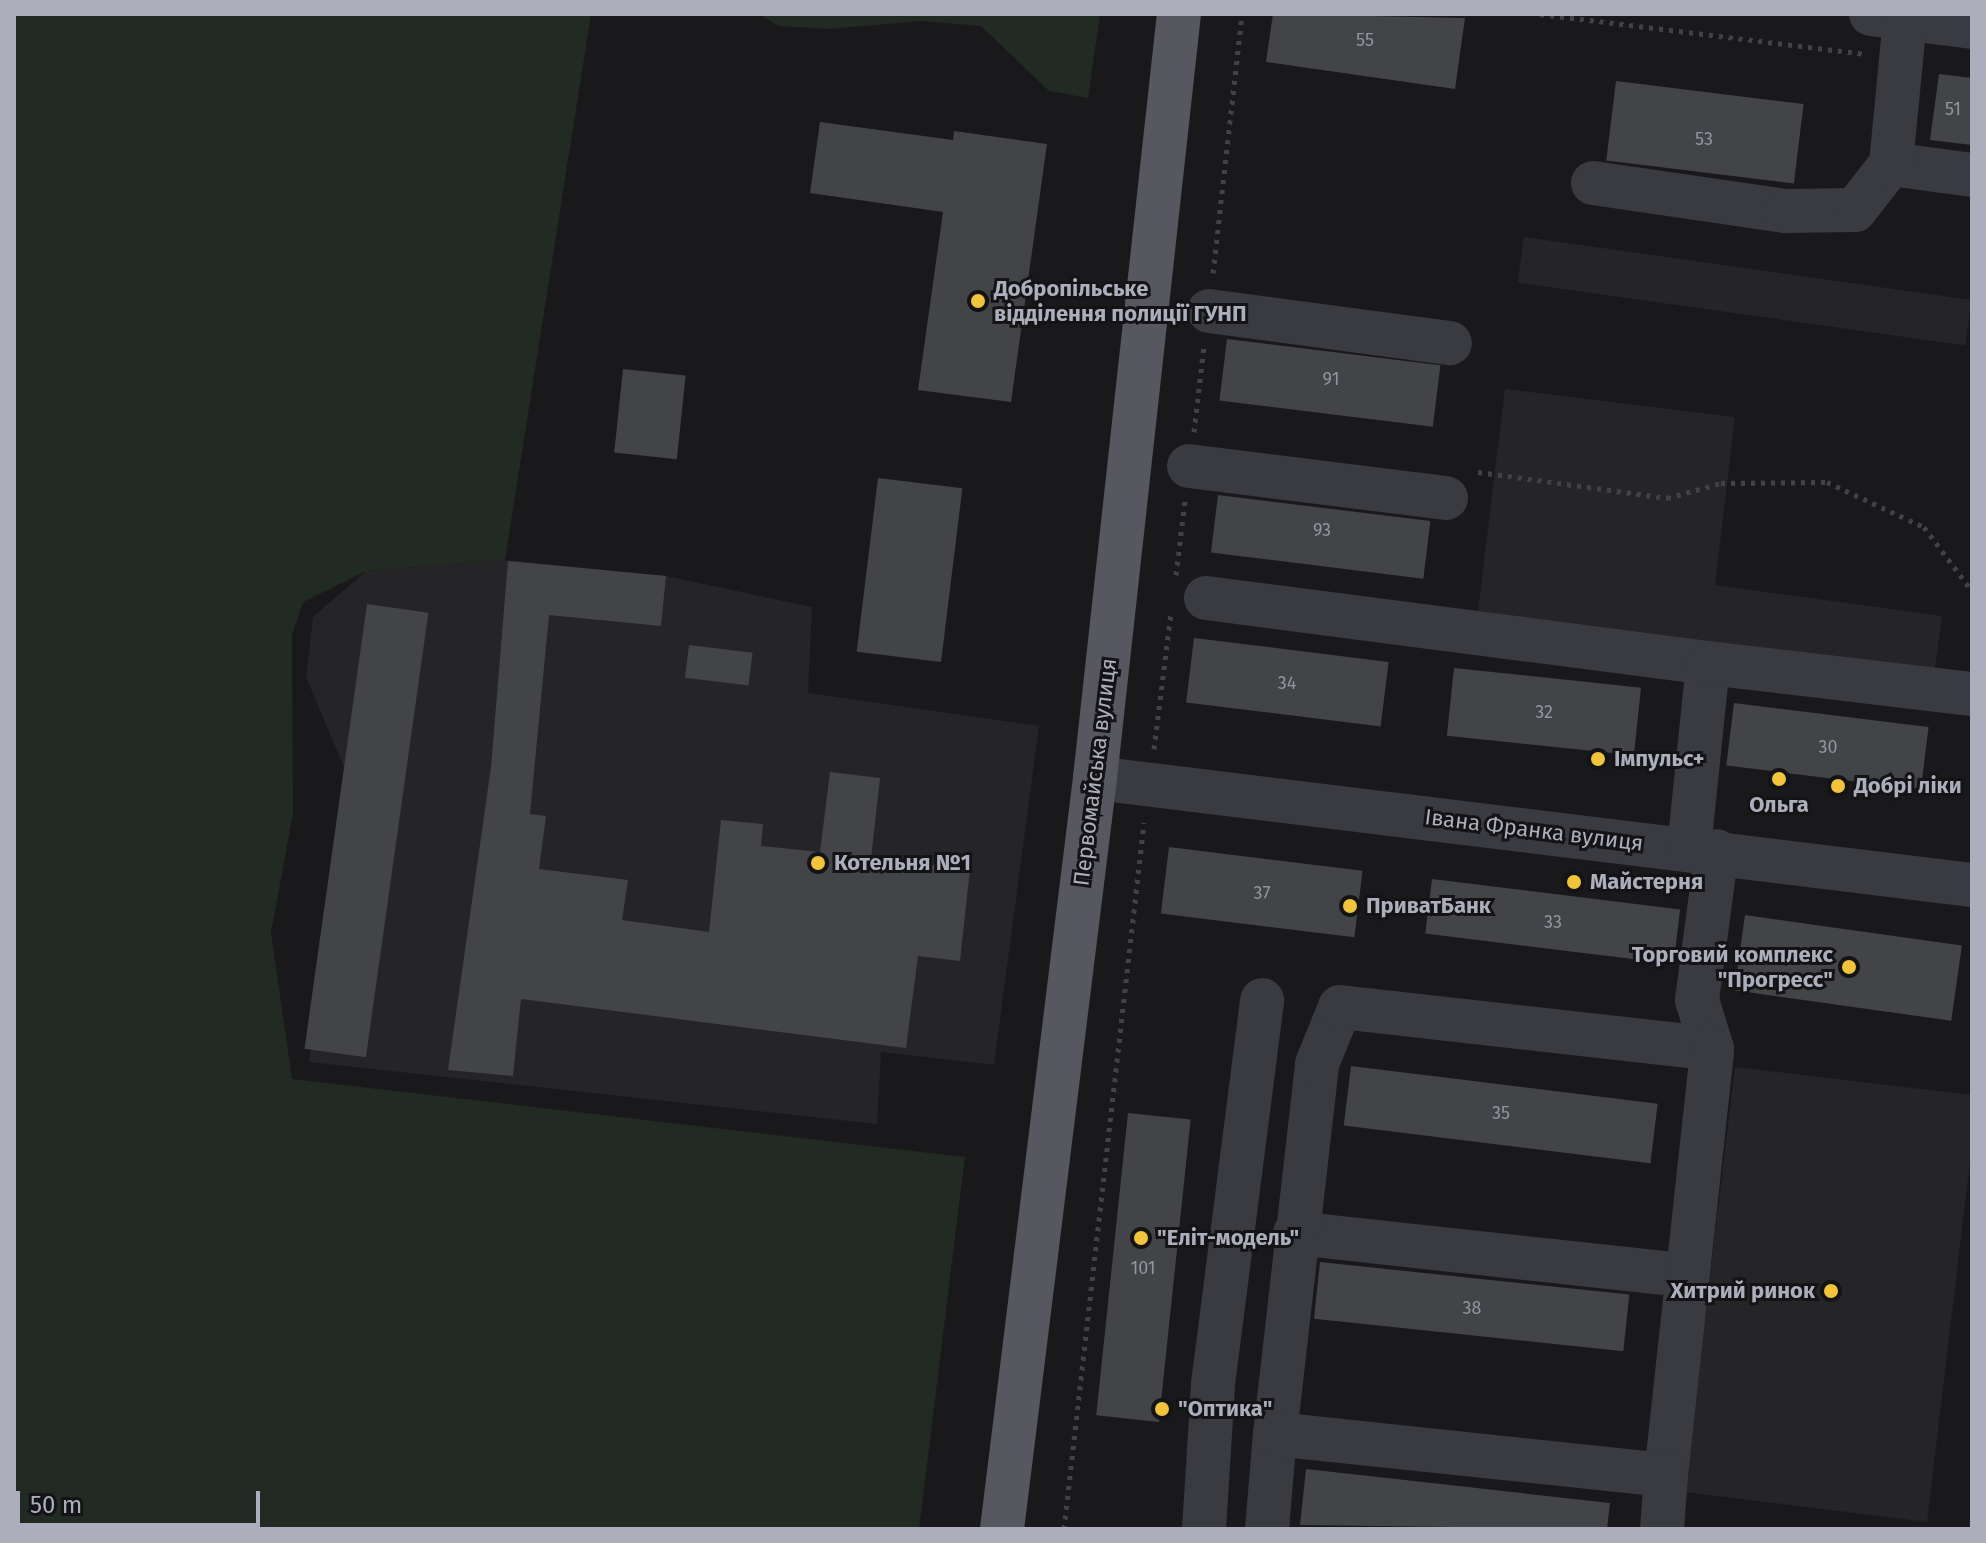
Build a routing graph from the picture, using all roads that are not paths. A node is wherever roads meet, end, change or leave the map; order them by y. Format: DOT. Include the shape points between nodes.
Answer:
graph roads {
  1 [pos="1179,14"];
  2 [pos="1972,27"];
  3 [pos="1892,30"];
  4 [pos="1891,164"];
  5 [pos="1972,175"];
  6 [pos="1593,183"];
  7 [pos="1209,311"];
  8 [pos="1450,343"];
  9 [pos="1189,466"];
  10 [pos="1462,485"];
  11 [pos="1184,599"];
  12 [pos="1708,663"];
  13 [pos="1972,694"];
  14 [pos="1095,778"];
  15 [pos="1703,850"];
  16 [pos="1972,885"];
  17 [pos="1262,1000"];
  18 [pos="1712,1049"];
  19 [pos="1254,1064"];
  20 [pos="1317,1064"];
  21 [pos="1295,1233"];
  22 [pos="1684,1275"];
  23 [pos="1275,1434"];
  24 [pos="1666,1475"];
  25 [pos="1002,1529"];
  26 [pos="1204,1529"];
  27 [pos="1267,1529"];
  28 [pos="1662,1529"];
  1 -- 14 [label="main road, Первомайська вулиця"];
  2 -- 3 [label="street"];
  3 -- 4 [label="street"];
  4 -- 5 [label="street"];
  4 -- 6 [label="street" via="1855,210 1822,213"];
  7 -- 8 [label="street"];
  9 -- 10 [label="street"];
  11 -- 12 [label="street"];
  12 -- 13 [label="street"];
  12 -- 15 [label="street"];
  14 -- 15 [label="street, Івана Франка вулиця"];
  14 -- 25 [label="main road, Первомайська вулиця"];
  15 -- 16 [label="street, Івана Франка вулиця"];
  15 -- 18 [label="street" via="1697,1000"];
  17 -- 19 [label="street"];
  18 -- 20 [label="street" via="1340,1007"];
  18 -- 22 [label="street"];
  19 -- 20 [label="street"];
  19 -- 26 [label="street" via="1213,1384"];
  20 -- 21 [label="street"];
  21 -- 22 [label="street"];
  21 -- 23 [label="street"];
  22 -- 24 [label="street"];
  23 -- 24 [label="street"];
  23 -- 27 [label="street"];
  24 -- 28 [label="street"];
}
